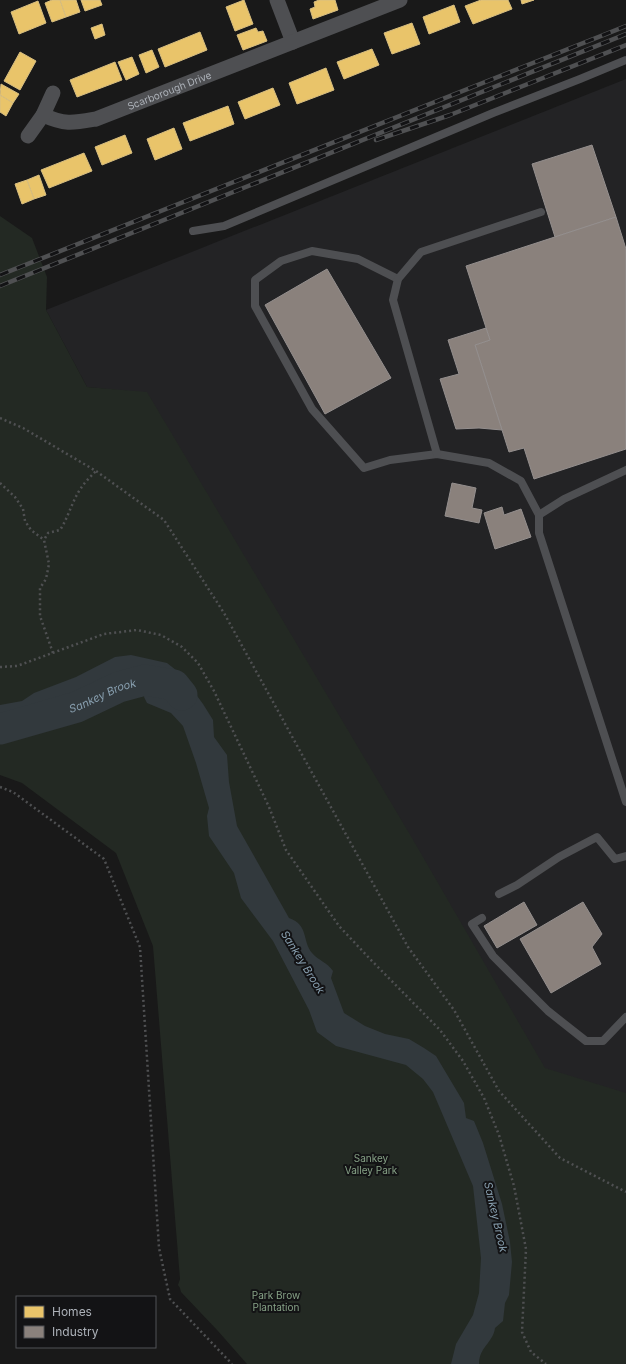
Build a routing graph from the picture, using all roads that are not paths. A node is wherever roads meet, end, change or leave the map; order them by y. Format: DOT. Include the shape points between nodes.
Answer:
graph roads {
  1 [pos="277,0"];
  2 [pos="400,0"];
  3 [pos="293,42"];
  4 [pos="626,60"];
  5 [pos="53,93"];
  6 [pos="43,115"];
  7 [pos="28,136"];
  8 [pos="540,212"];
  9 [pos="193,232"];
  10 [pos="398,279"];
  11 [pos="437,454"];
  12 [pos="626,470"];
  13 [pos="539,515"];
  14 [pos="626,802"];
  15 [pos="626,856"];
  16 [pos="499,894"];
  17 [pos="482,918"];
  18 [pos="626,1017"];
  1 -- 3 [label="street"];
  2 -- 3 [label="street, Scarborough Drive"];
  3 -- 6 [label="street, Scarborough Drive" via="96,119 73,123 57,122"];
  4 -- 9 [label="lane" via="485,116 224,226"];
  5 -- 6 [label="street"];
  6 -- 7 [label="street"];
  8 -- 10 [label="lane" via="421,252"];
  10 -- 11 [label="lane" via="393,300"];
  10 -- 11 [label="lane" via="358,259 312,251 281,261 255,280 255,306 312,409 364,468 390,460"];
  11 -- 13 [label="lane" via="489,463 521,481"];
  12 -- 13 [label="lane" via="564,499"];
  13 -- 14 [label="lane" via="538,533"];
  15 -- 16 [label="lane" via="615,859 597,837"];
  17 -- 18 [label="lane" via="472,924 493,956 548,1011 586,1041 603,1041"];
}
